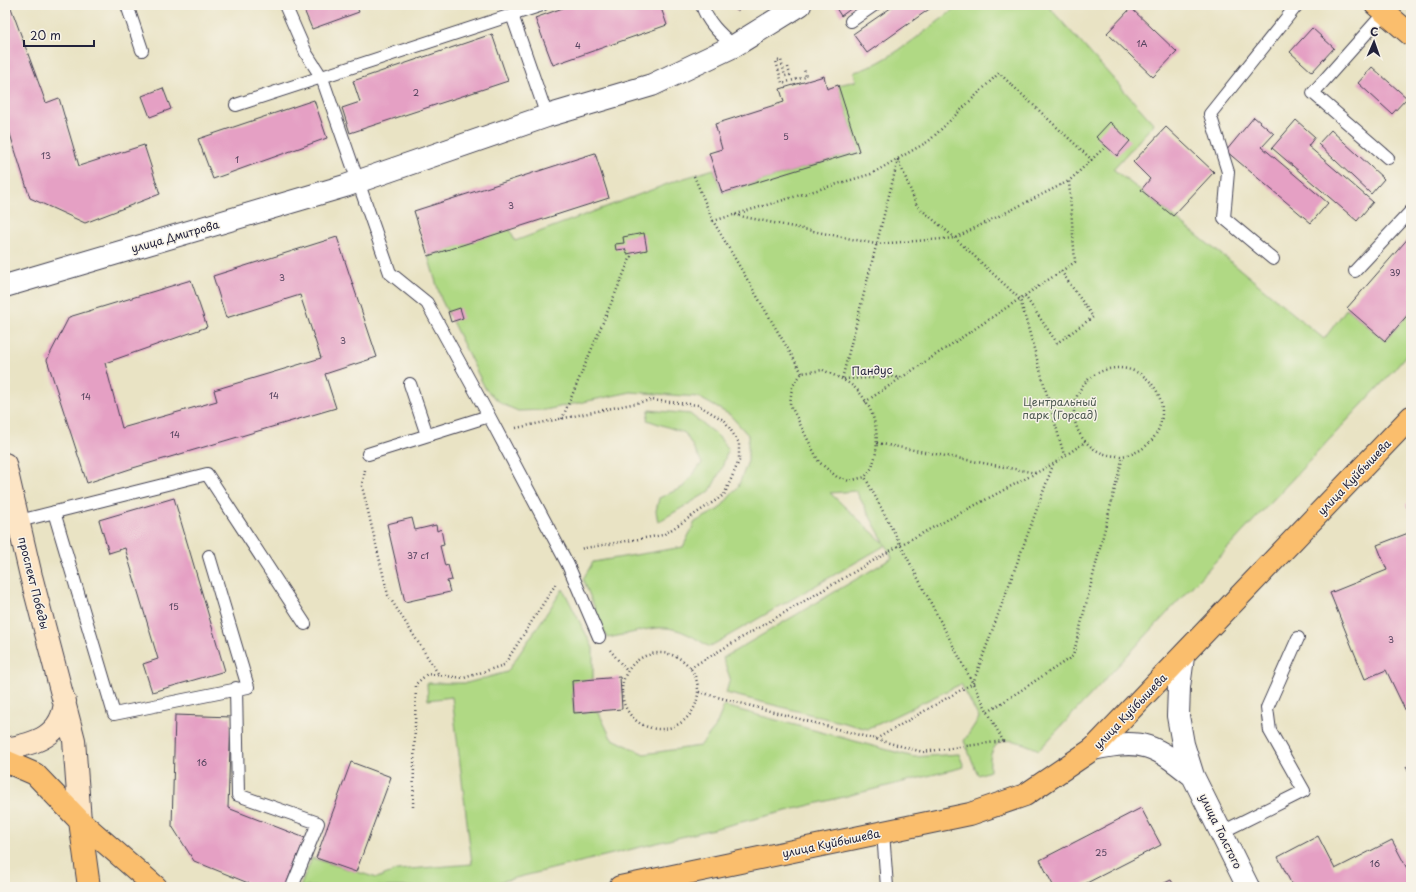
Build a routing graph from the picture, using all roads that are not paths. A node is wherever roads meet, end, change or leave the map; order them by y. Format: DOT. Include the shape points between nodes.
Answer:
graph roads {
  1 [pos="127,5"];
  2 [pos="285,5"];
  3 [pos="542,5"];
  4 [pos="702,5"];
  5 [pos="800,5"];
  6 [pos="874,5"];
  7 [pos="1297,5"];
  8 [pos="1380,9"];
  9 [pos="512,15"];
  10 [pos="851,21"];
  11 [pos="1411,35"];
  12 [pos="734,46"];
  13 [pos="142,50"];
  14 [pos="322,78"];
  15 [pos="236,106"];
  16 [pos="546,116"];
  17 [pos="1388,158"];
  18 [pos="351,184"];
  19 [pos="1411,211"];
  20 [pos="1273,259"];
  21 [pos="1355,271"];
  22 [pos="5,286"];
  23 [pos="410,384"];
  24 [pos="489,416"];
  25 [pos="1411,417"];
  26 [pos="427,435"];
  27 [pos="368,454"];
  28 [pos="5,464"];
  29 [pos="54,512"];
  30 [pos="19,521"];
  31 [pos="209,556"];
  32 [pos="305,624"];
  33 [pos="599,637"];
  34 [pos="1298,638"];
  35 [pos="1183,657"];
  36 [pos="236,688"];
  37 [pos="65,701"];
  38 [pos="6,746"];
  39 [pos="1093,749"];
  40 [pos="1193,776"];
  41 [pos="80,821"];
  42 [pos="883,832"];
  43 [pos="1222,832"];
  44 [pos="669,882"];
  45 [pos="89,887"];
  46 [pos="156,887"];
  47 [pos="292,887"];
  48 [pos="620,887"];
  49 [pos="887,887"];
  50 [pos="1248,887"];
  1 -- 13 [label="lane"];
  2 -- 14 [label="lane" via="306,53"];
  3 -- 9 [label="lane"];
  4 -- 12 [label="lane" via="705,16"];
  5 -- 12 [label="street, улица Дмитрова"];
  6 -- 10 [label="lane"];
  7 -- 20 [label="lane" via="1210,114 1228,172 1224,218"];
  8 -- 11 [label="main road"];
  8 -- 17 [label="lane" via="1312,93"];
  9 -- 14 [label="lane"];
  9 -- 16 [label="lane"];
  12 -- 16 [label="street, улица Дмитрова" via="652,85"];
  14 -- 15 [label="lane"];
  14 -- 18 [label="lane"];
  16 -- 18 [label="street, улица Дмитрова"];
  18 -- 22 [label="street, улица Дмитрова"];
  18 -- 24 [label="lane" via="390,273 427,303"];
  19 -- 21 [label="lane"];
  23 -- 26 [label="lane"];
  24 -- 26 [label="lane"];
  24 -- 33 [label="lane" via="568,565"];
  25 -- 35 [label="main road, улица Куйбышева"];
  26 -- 27 [label="lane"];
  28 -- 30 [label="street, проспект Победы"];
  29 -- 30 [label="lane"];
  29 -- 32 [label="lane" via="207,474"];
  29 -- 36 [label="lane" via="114,714"];
  30 -- 37 [label="street, проспект Победы"];
  31 -- 36 [label="lane" via="248,687"];
  34 -- 43 [label="lane" via="1267,708 1270,731 1304,791"];
  35 -- 39 [label="main road, улица Куйбышева"];
  35 -- 40 [label="street, улица Толстого" via="1178,716"];
  36 -- 47 [label="lane" via="238,795 318,823"];
  37 -- 38 [label="street, проспект Победы" via="64,715 47,736"];
  37 -- 41 [label="street, проспект Победы" via="74,740"];
  38 -- 41 [label="main road"];
  39 -- 40 [label="street, улица Толстого" via="1117,744 1143,745 1165,754"];
  39 -- 42 [label="main road, улица Куйбышева" via="1025,795 970,814"];
  40 -- 43 [label="street, улица Толстого"];
  41 -- 45 [label="main road"];
  41 -- 46 [label="main road"];
  42 -- 44 [label="main road, улица Куйбышева"];
  42 -- 49 [label="lane"];
  43 -- 50 [label="street, улица Толстого"];
  44 -- 48 [label="main road, улица Куйбышева"];
}
